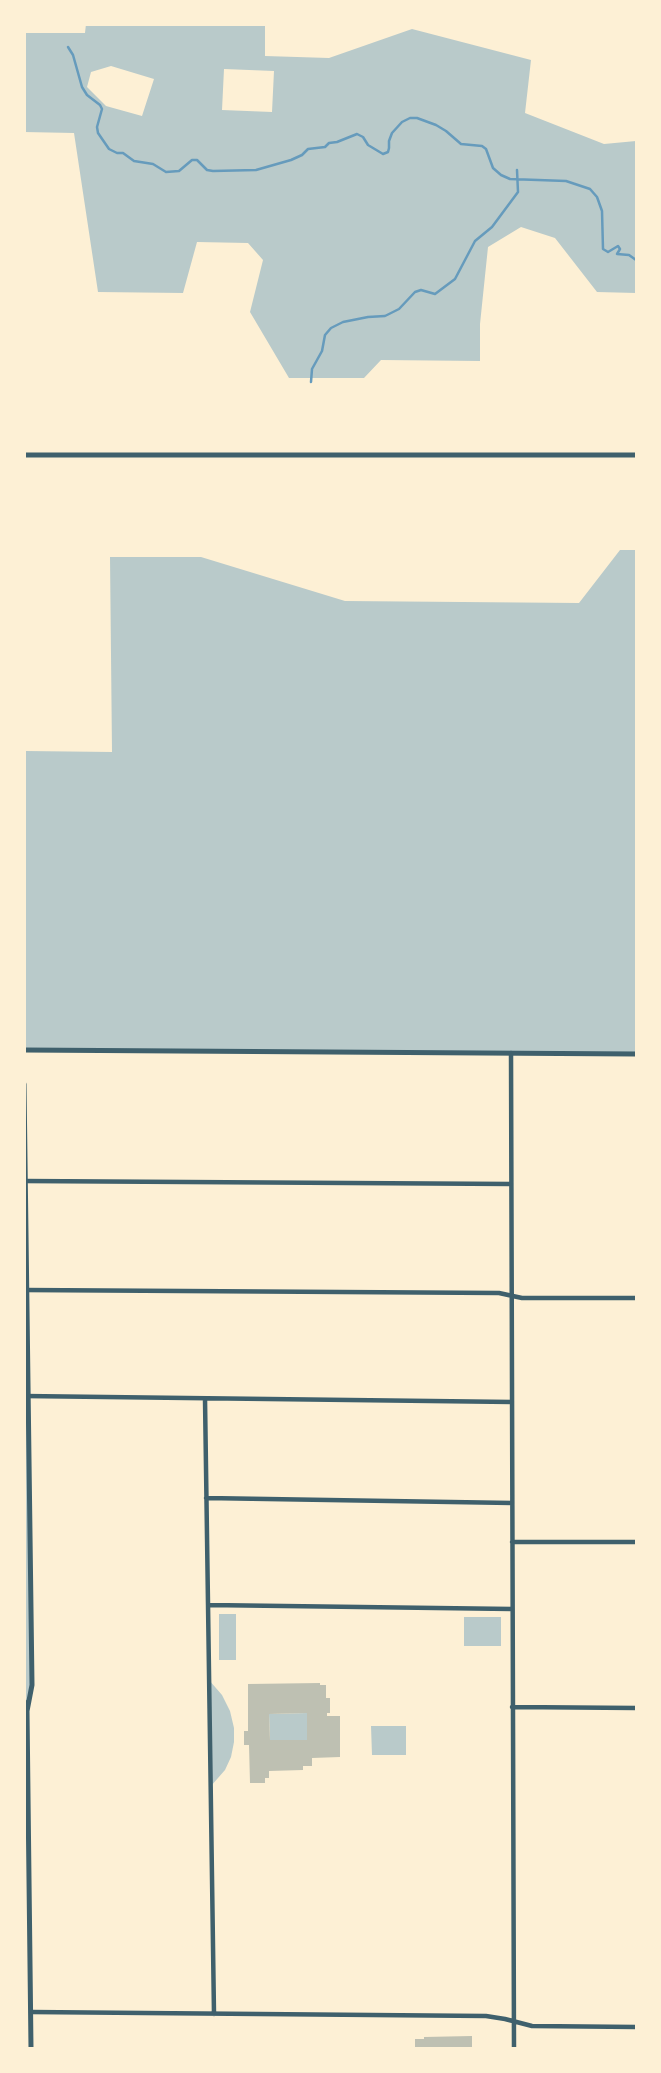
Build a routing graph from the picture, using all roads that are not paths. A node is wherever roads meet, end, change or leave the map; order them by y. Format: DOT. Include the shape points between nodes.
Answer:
graph roads {
  1 [pos="24,455"];
  2 [pos="636,455"];
  3 [pos="24,1050"];
  4 [pos="511,1053"];
  5 [pos="636,1054"];
  6 [pos="24,1084"];
  7 [pos="25,1181"];
  8 [pos="511,1184"];
  9 [pos="26,1290"];
  10 [pos="512,1296"];
  11 [pos="636,1298"];
  12 [pos="27,1396"];
  13 [pos="205,1399"];
  14 [pos="512,1402"];
  15 [pos="206,1499"];
  16 [pos="512,1503"];
  17 [pos="512,1542"];
  18 [pos="636,1542"];
  19 [pos="208,1605"];
  20 [pos="512,1609"];
  21 [pos="24,1701"];
  22 [pos="512,1707"];
  23 [pos="636,1707"];
  24 [pos="26,1711"];
  25 [pos="31,2012"];
  26 [pos="214,2014"];
  27 [pos="513,2022"];
  28 [pos="636,2026"];
  29 [pos="32,2049"];
  30 [pos="513,2049"];
  1 -- 2 [label="street"];
  3 -- 4 [label="street"];
  4 -- 5 [label="street"];
  4 -- 8 [label="street"];
  6 -- 7 [label="street"];
  7 -- 8 [label="street"];
  7 -- 9 [label="street"];
  8 -- 10 [label="street"];
  9 -- 10 [label="street"];
  9 -- 12 [label="street"];
  10 -- 11 [label="street"];
  10 -- 14 [label="street"];
  12 -- 13 [label="street"];
  12 -- 24 [label="street" via="32,1685"];
  13 -- 14 [label="street"];
  13 -- 15 [label="street"];
  14 -- 16 [label="street"];
  15 -- 16 [label="street"];
  15 -- 19 [label="street"];
  16 -- 17 [label="street"];
  17 -- 18 [label="street"];
  17 -- 20 [label="street"];
  19 -- 20 [label="street"];
  19 -- 26 [label="street"];
  20 -- 22 [label="street"];
  21 -- 24 [label="street"];
  22 -- 23 [label="street"];
  22 -- 27 [label="street"];
  24 -- 25 [label="street"];
  25 -- 26 [label="street"];
  25 -- 29 [label="street"];
  26 -- 27 [label="street" via="486,2016"];
  27 -- 28 [label="street"];
  27 -- 30 [label="street"];
}
